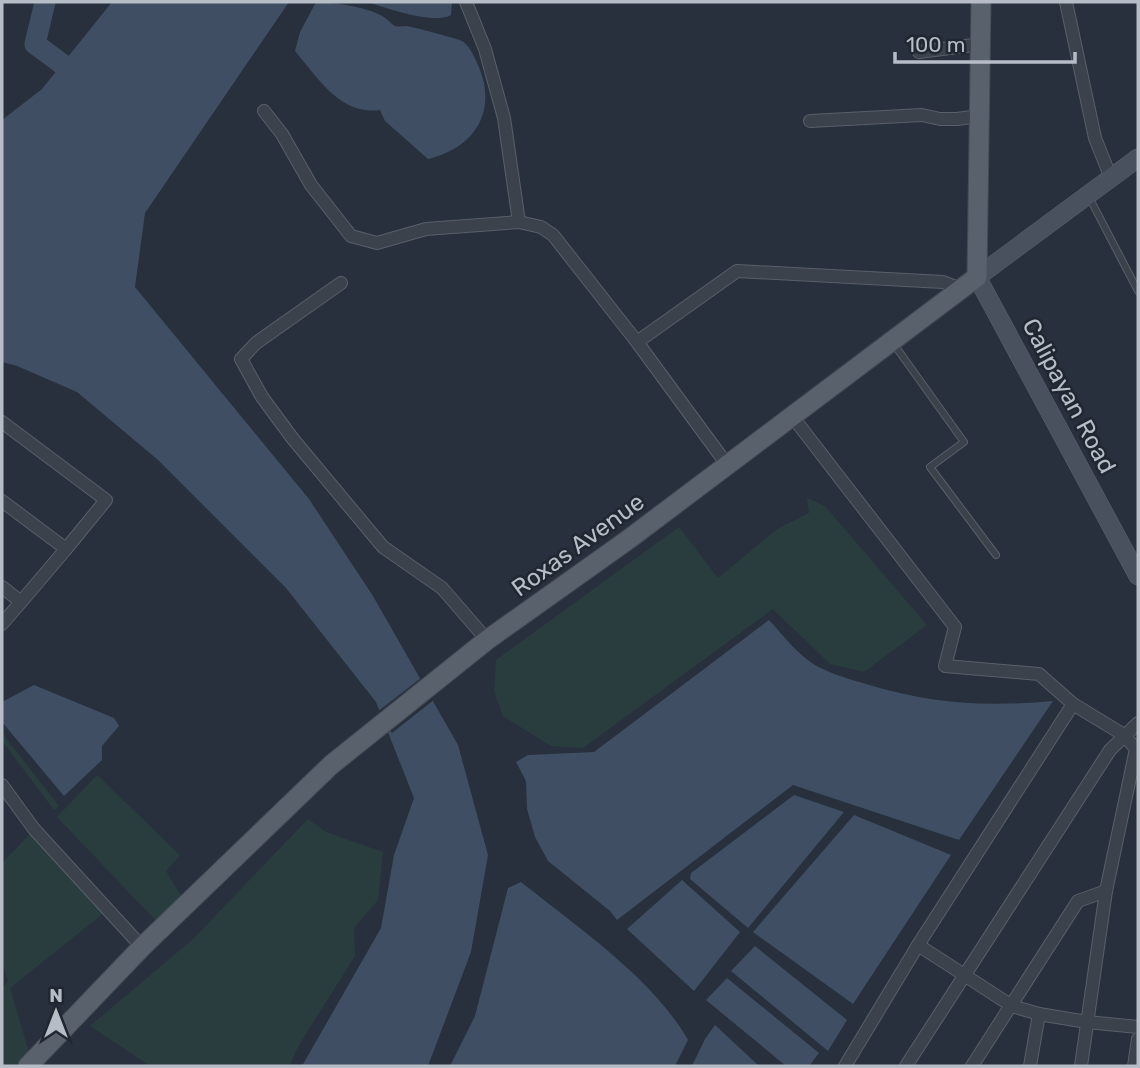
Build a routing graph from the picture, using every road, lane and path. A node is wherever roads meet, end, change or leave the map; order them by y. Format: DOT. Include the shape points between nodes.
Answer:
graph roads {
  1 [pos="466,2"];
  2 [pos="981,2"];
  3 [pos="1066,2"];
  4 [pos="981,44"];
  5 [pos="919,52"];
  6 [pos="264,111"];
  7 [pos="979,116"];
  8 [pos="810,121"];
  9 [pos="1138,158"];
  10 [pos="1111,178"];
  11 [pos="1088,195"];
  12 [pos="519,222"];
  13 [pos="341,282"];
  14 [pos="969,283"];
  15 [pos="1138,291"];
  16 [pos="891,341"];
  17 [pos="637,342"];
  18 [pos="792,416"];
  19 [pos="2,422"];
  20 [pos="728,466"];
  21 [pos="2,501"];
  22 [pos="66,549"];
  23 [pos="996,555"];
  24 [pos="1138,576"];
  25 [pos="2,587"];
  26 [pos="21,602"];
  27 [pos="2,624"];
  28 [pos="487,640"];
  29 [pos="1073,704"];
  30 [pos="1138,723"];
  31 [pos="1124,735"];
  32 [pos="2,785"];
  33 [pos="1106,891"];
  34 [pos="918,945"];
  35 [pos="142,947"];
  36 [pos="966,977"];
  37 [pos="1012,1006"];
  38 [pos="1039,1014"];
  39 [pos="1087,1023"];
  40 [pos="1138,1027"];
  41 [pos="1138,1039"];
  42 [pos="29,1066"];
  43 [pos="845,1066"];
  44 [pos="906,1066"];
  45 [pos="972,1066"];
  46 [pos="1030,1066"];
  47 [pos="1081,1066"];
  48 [pos="1134,1066"];
  1 -- 12 [label="street" via="504,118"];
  2 -- 4 [label="main road"];
  3 -- 10 [label="street" via="1094,138"];
  4 -- 5 [label="street"];
  4 -- 7 [label="main road"];
  6 -- 12 [label="street" via="311,185 351,236 377,243 426,229"];
  7 -- 8 [label="street"];
  7 -- 14 [label="main road"];
  9 -- 10 [label="main road"];
  10 -- 11 [label="main road"];
  11 -- 14 [label="main road"];
  11 -- 15 [label="lane"];
  12 -- 17 [label="street" via="553,235"];
  13 -- 28 [label="street" via="256,343 241,359 293,439 383,547 442,587"];
  14 -- 16 [label="main road, Roxas Avenue"];
  14 -- 17 [label="street" via="737,271"];
  14 -- 24 [label="main road, Calipayan Road"];
  16 -- 18 [label="main road, Roxas Avenue"];
  16 -- 23 [label="lane" via="964,442 930,467"];
  17 -- 20 [label="street"];
  18 -- 20 [label="main road, Roxas Avenue"];
  18 -- 29 [label="street" via="955,626 945,666 1040,674"];
  19 -- 22 [label="street" via="106,500"];
  20 -- 28 [label="main road, Roxas Avenue"];
  21 -- 22 [label="street"];
  22 -- 26 [label="street"];
  25 -- 26 [label="street"];
  26 -- 27 [label="street"];
  28 -- 35 [label="main road, Roxas Avenue" via="331,765"];
  29 -- 31 [label="street"];
  29 -- 34 [label="street"];
  30 -- 31 [label="street"];
  31 -- 33 [label="street" via="1136,750"];
  31 -- 36 [label="street" via="1110,750"];
  32 -- 35 [label="street" via="34,828"];
  33 -- 37 [label="street" via="1077,901"];
  33 -- 39 [label="street"];
  34 -- 36 [label="street"];
  34 -- 43 [label="street"];
  35 -- 42 [label="main road, Roxas Avenue"];
  36 -- 37 [label="street"];
  36 -- 44 [label="street"];
  37 -- 38 [label="street"];
  37 -- 45 [label="street"];
  38 -- 39 [label="street"];
  38 -- 46 [label="street"];
  39 -- 40 [label="street"];
  39 -- 47 [label="street"];
  41 -- 48 [label="street"];
}
